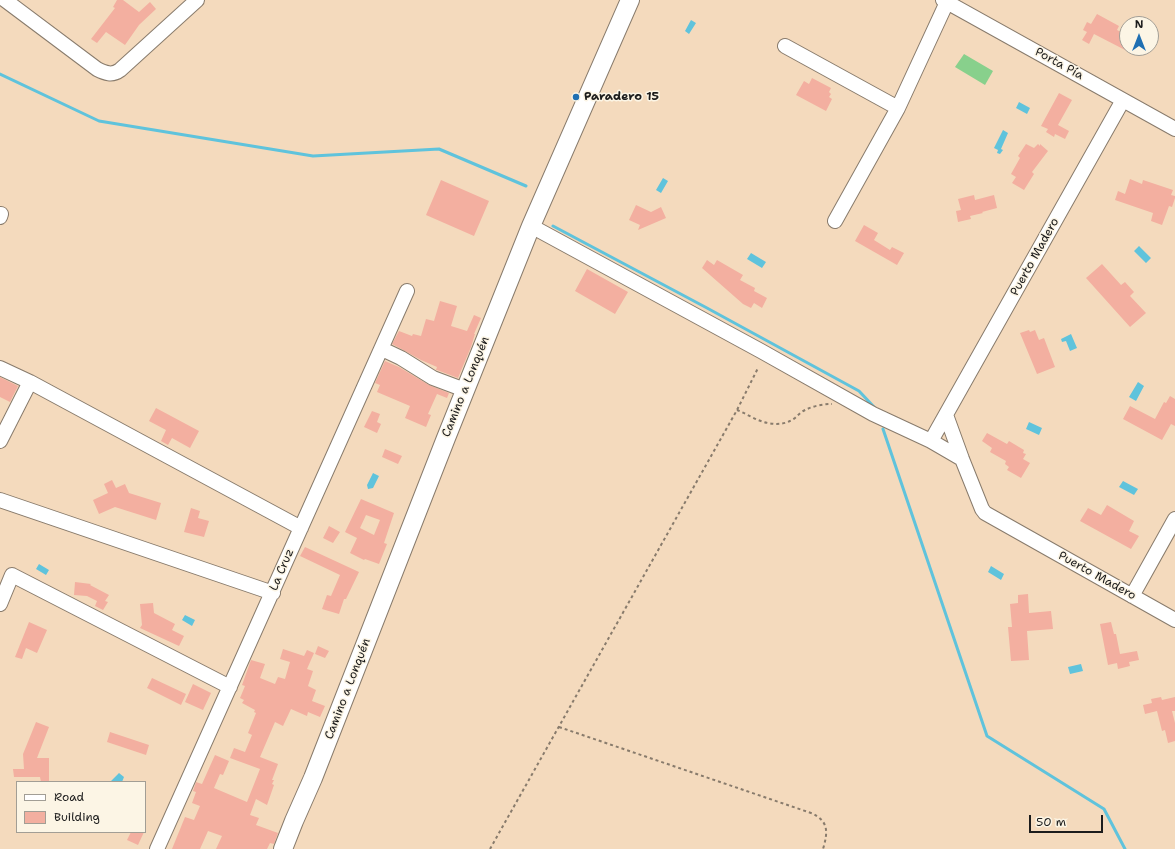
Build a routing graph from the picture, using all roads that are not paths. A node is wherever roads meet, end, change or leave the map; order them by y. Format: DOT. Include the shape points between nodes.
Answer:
graph roads {
  1 [pos="5,0"];
  2 [pos="198,0"];
  3 [pos="630,0"];
  4 [pos="945,1"];
  5 [pos="786,46"];
  6 [pos="1123,100"];
  7 [pos="898,108"];
  8 [pos="1175,129"];
  9 [pos="835,221"];
  10 [pos="531,226"];
  11 [pos="407,292"];
  12 [pos="382,349"];
  13 [pos="0,368"];
  14 [pos="30,382"];
  15 [pos="465,390"];
  16 [pos="946,414"];
  17 [pos="0,441"];
  18 [pos="931,441"];
  19 [pos="962,458"];
  20 [pos="0,500"];
  21 [pos="1175,519"];
  22 [pos="300,528"];
  23 [pos="273,593"];
  24 [pos="1132,596"];
  25 [pos="0,604"];
  26 [pos="1175,620"];
  27 [pos="230,687"];
  28 [pos="313,778"];
  29 [pos="157,849"];
  30 [pos="283,849"];
  31 [pos="295,849"];
  1 -- 2 [label="street" via="97,69 114,74"];
  3 -- 10 [label="main road, Camino a Lonquén"];
  4 -- 6 [label="street, Porta Pía"];
  4 -- 7 [label="street"];
  5 -- 7 [label="street"];
  6 -- 8 [label="street, Porta Pía"];
  6 -- 16 [label="street, Puerto Madero"];
  7 -- 9 [label="street"];
  10 -- 15 [label="main road, Camino a Lonquén"];
  10 -- 18 [label="street" via="873,414"];
  11 -- 12 [label="street, La Cruz"];
  12 -- 15 [label="street" via="433,378"];
  12 -- 22 [label="street, La Cruz"];
  13 -- 14 [label="street"];
  14 -- 17 [label="street"];
  14 -- 22 [label="street"];
  15 -- 28 [label="main road, Camino a Lonquén"];
  16 -- 18 [label="street, Puerto Madero"];
  16 -- 19 [label="street, Puerto Madero"];
  18 -- 19 [label="street"];
  19 -- 24 [label="street, Puerto Madero" via="985,513"];
  20 -- 23 [label="street"];
  21 -- 24 [label="street"];
  22 -- 23 [label="street, La Cruz"];
  23 -- 27 [label="street, La Cruz"];
  24 -- 26 [label="street, Puerto Madero"];
  25 -- 27 [label="street" via="12,575"];
  27 -- 29 [label="street, La Cruz"];
  28 -- 30 [label="main road, Camino a Lonquén"];
  28 -- 31 [label="main road, Camino a Lonquén"];
}
